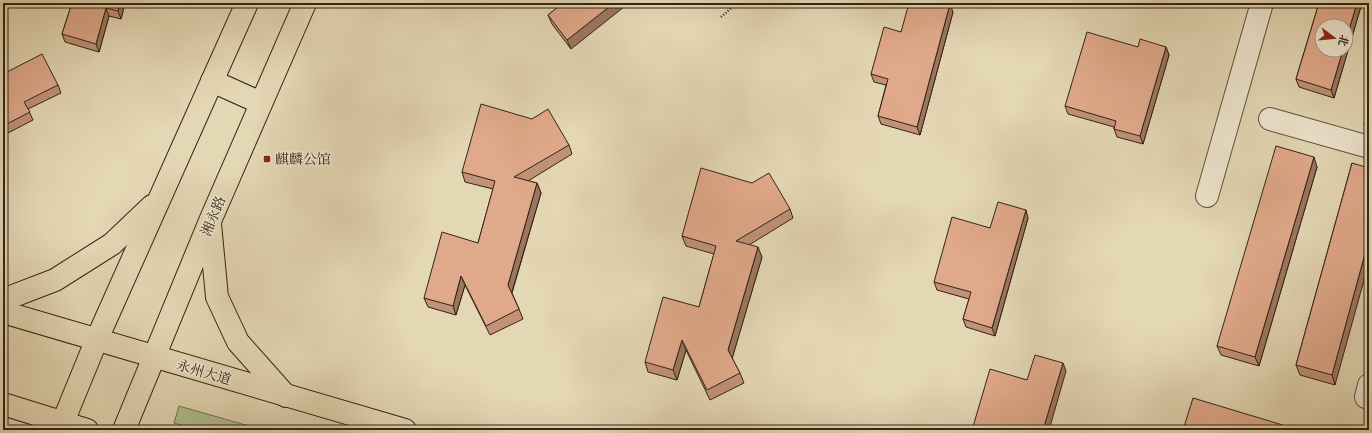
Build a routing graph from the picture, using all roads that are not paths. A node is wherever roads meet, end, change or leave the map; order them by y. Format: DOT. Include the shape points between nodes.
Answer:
graph roads {
  1 [pos="247,3"];
  2 [pos="305,3"];
  3 [pos="1262,3"];
  4 [pos="212,81"];
  5 [pos="261,103"];
  6 [pos="1270,119"];
  7 [pos="1369,147"];
  8 [pos="1207,196"];
  9 [pos="160,199"];
  10 [pos="210,222"];
  11 [pos="3,300"];
  12 [pos="3,312"];
  13 [pos="97,339"];
  14 [pos="154,357"];
  15 [pos="286,396"];
  16 [pos="3,404"];
  17 [pos="63,422"];
  18 [pos="87,430"];
  19 [pos="124,430"];
  20 [pos="405,430"];
  1 -- 4 [label="main road"];
  2 -- 5 [label="main road, 湘永路"];
  3 -- 8 [label="street"];
  4 -- 5 [label="main road"];
  4 -- 9 [label="main road"];
  5 -- 10 [label="main road, 湘永路"];
  6 -- 7 [label="street"];
  9 -- 11 [label="main road" via="112,244 55,280"];
  9 -- 13 [label="main road"];
  10 -- 14 [label="main road, 湘永路"];
  10 -- 15 [label="main road" via="217,297 238,342"];
  12 -- 13 [label="main road, 永州大道"];
  13 -- 14 [label="main road, 永州大道"];
  13 -- 17 [label="main road"];
  14 -- 15 [label="main road, 永州大道"];
  14 -- 19 [label="main road, 湘永路"];
  15 -- 20 [label="main road, 永州大道"];
  16 -- 17 [label="main road"];
  17 -- 18 [label="main road"];
}
